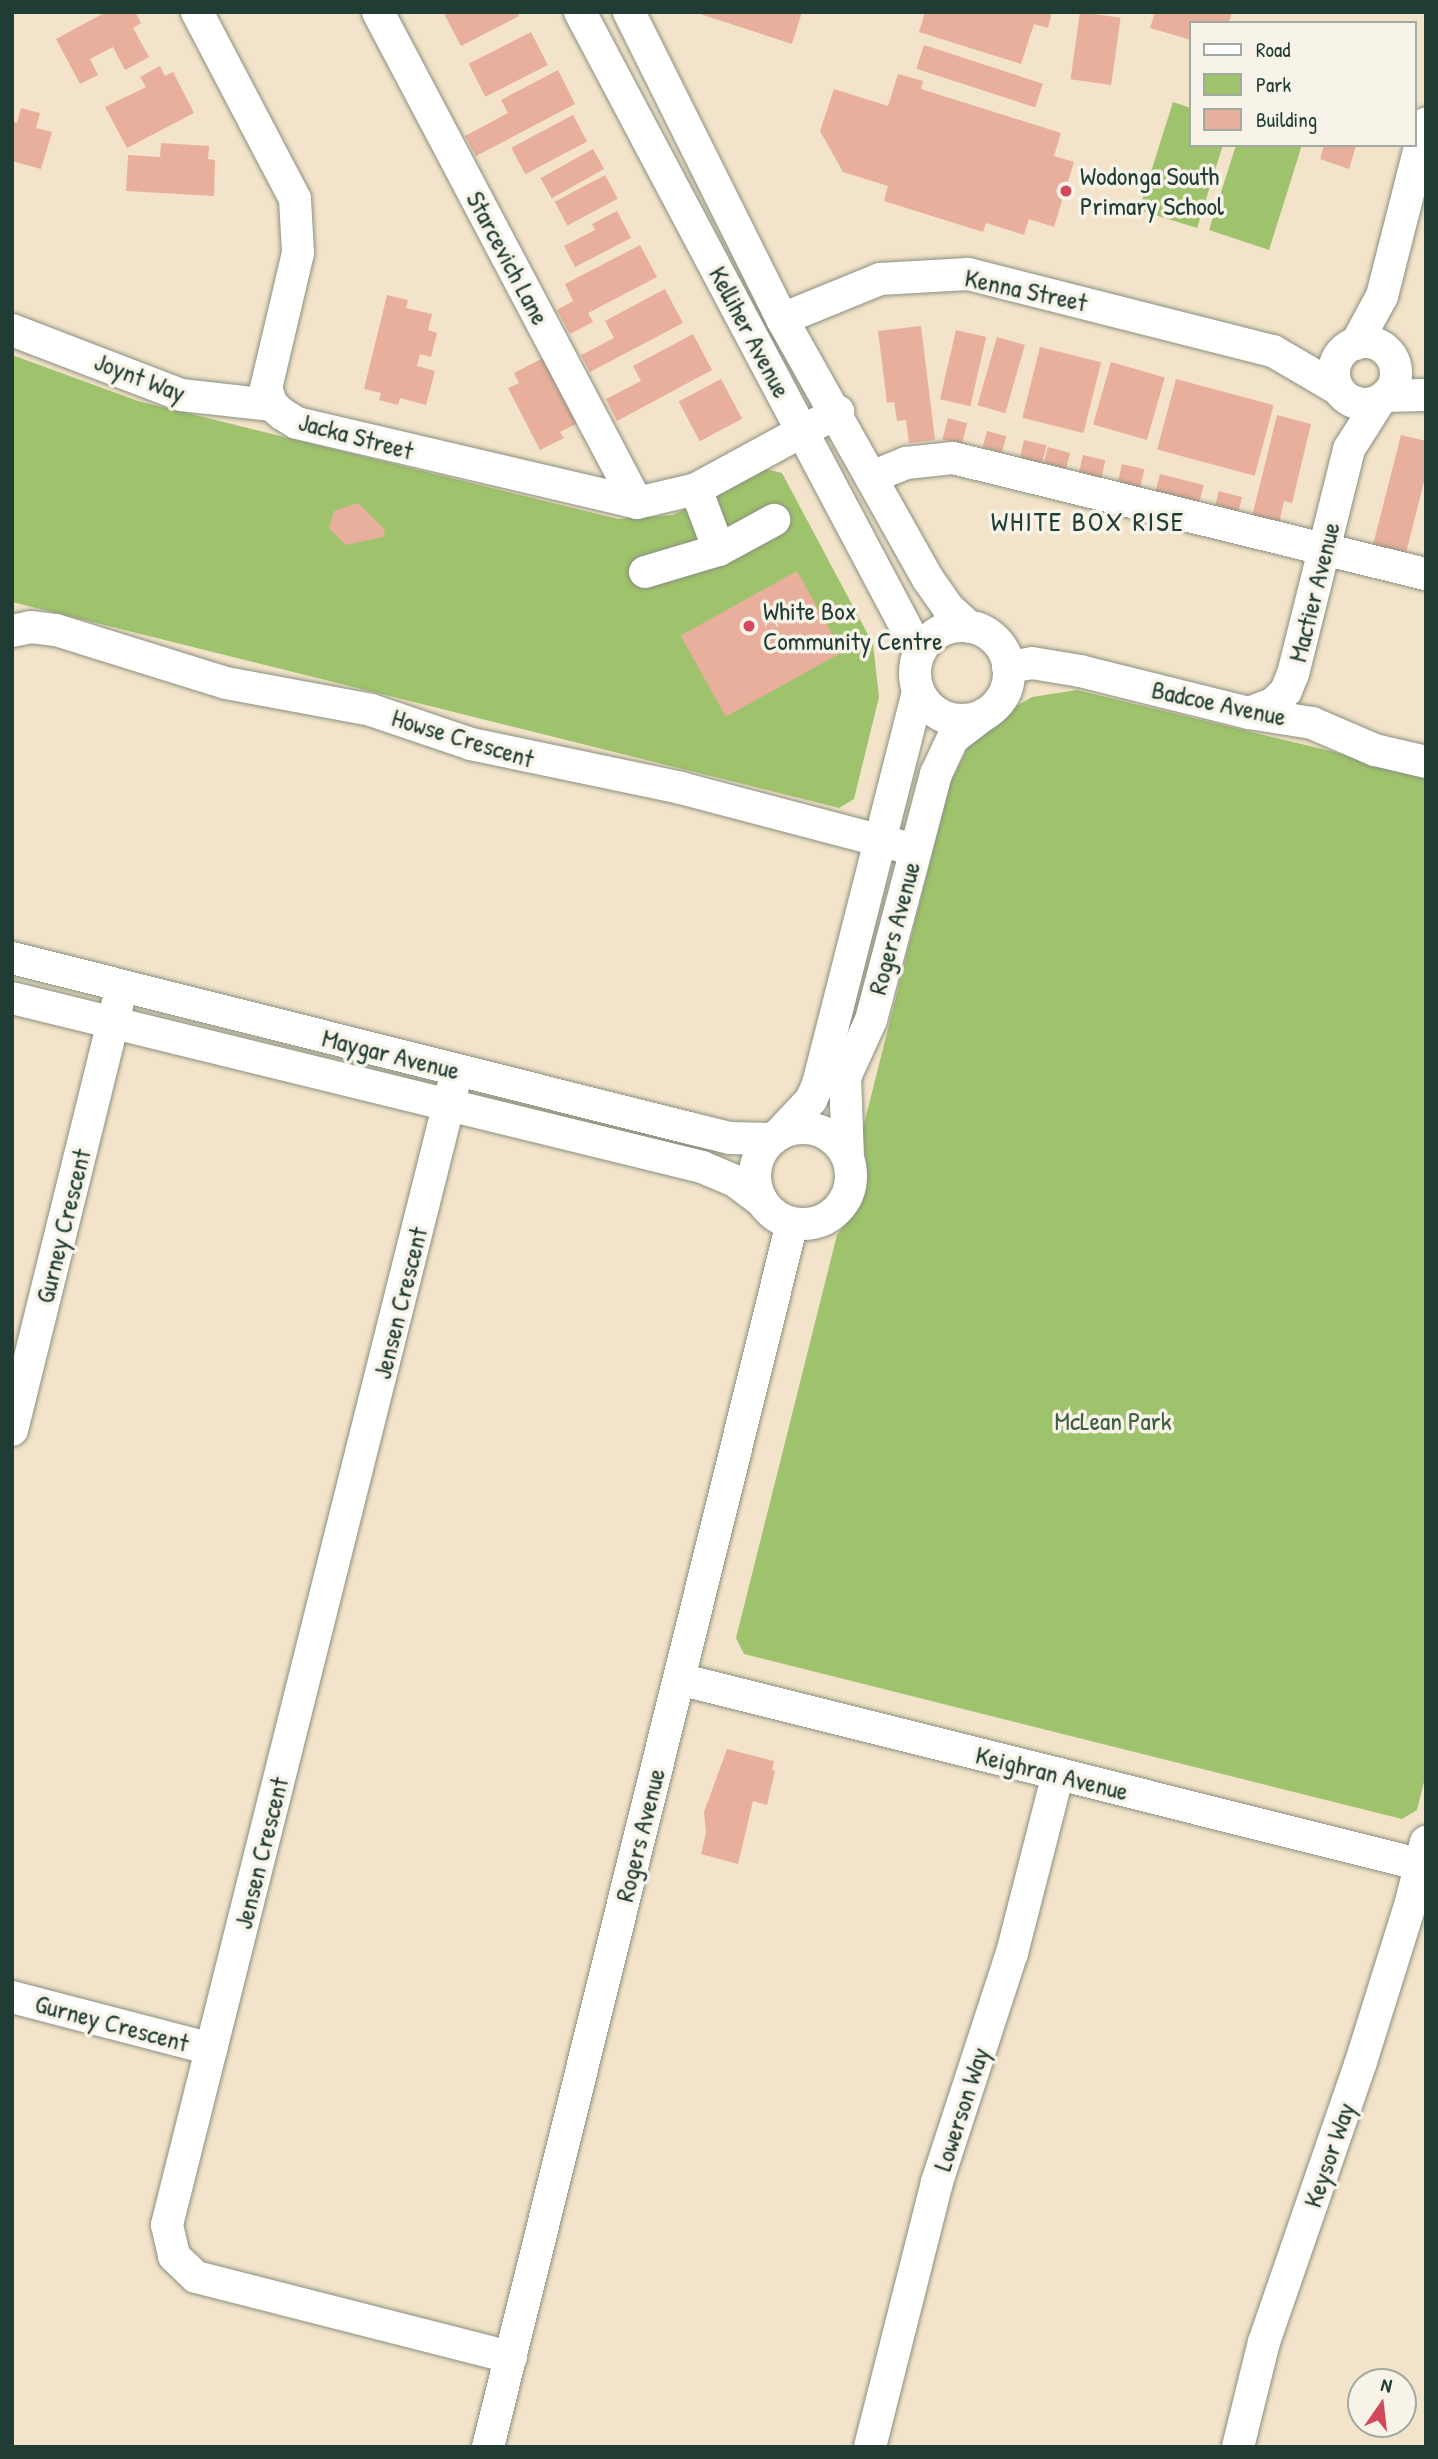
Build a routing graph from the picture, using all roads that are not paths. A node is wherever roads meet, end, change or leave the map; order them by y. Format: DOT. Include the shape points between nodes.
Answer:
graph roads {
  1 [pos="197,12"];
  2 [pos="379,12"];
  3 [pos="580,12"];
  4 [pos="629,12"];
  5 [pos="1426,124"];
  6 [pos="782,318"];
  7 [pos="12,330"];
  8 [pos="1273,351"];
  9 [pos="1370,352"];
  10 [pos="1426,380"];
  11 [pos="1340,392"];
  12 [pos="1426,395"];
  13 [pos="1382,398"];
  14 [pos="272,405"];
  15 [pos="838,412"];
  16 [pos="802,430"];
  17 [pos="1349,449"];
  18 [pos="874,476"];
  19 [pos="696,489"];
  20 [pos="637,503"];
  21 [pos="774,520"];
  22 [pos="1325,549"];
  23 [pos="719,550"];
  24 [pos="645,572"];
  25 [pos="1426,574"];
  26 [pos="969,626"];
  27 [pos="12,631"];
  28 [pos="919,652"];
  29 [pos="1008,667"];
  30 [pos="918,691"];
  31 [pos="1250,713"];
  32 [pos="984,715"];
  33 [pos="1426,762"];
  34 [pos="880,840"];
  35 [pos="915,850"];
  36 [pos="12,958"];
  37 [pos="121,987"];
  38 [pos="12,998"];
  39 [pos="114,1022"];
  40 [pos="457,1071"];
  41 [pos="449,1105"];
  42 [pos="775,1136"];
  43 [pos="848,1158"];
  44 [pos="762,1201"];
  45 [pos="792,1223"];
  46 [pos="15,1411"];
  47 [pos="678,1679"];
  48 [pos="1058,1774"];
  49 [pos="1424,1857"];
  50 [pos="12,1997"];
  51 [pos="211,2049"];
  52 [pos="511,2357"];
  53 [pos="488,2447"];
  54 [pos="870,2447"];
  55 [pos="1238,2447"];
  1 -- 14 [label="street, Jacka Street" via="285,178 297,211 298,253 266,388"];
  2 -- 20 [label="street, Starcevich Lane"];
  3 -- 16 [label="street, Kelliher Avenue"];
  4 -- 6 [label="street, Kelliher Avenue"];
  5 -- 9 [label="street"];
  6 -- 8 [label="street, Kenna Street" via="880,279 968,274"];
  6 -- 15 [label="street, Kelliher Avenue"];
  7 -- 14 [label="street, Joynt Way" via="181,395"];
  8 -- 9 [label="street, Kenna Street"];
  8 -- 11 [label="street, Kenna Street"];
  9 -- 10 [label="street, Kenna Street"];
  9 -- 11 [label="street" via="1334,369"];
  9 -- 13 [label="street" via="1396,375"];
  11 -- 13 [label="street" via="1360,404"];
  11 -- 17 [label="street, Mactier Avenue"];
  12 -- 13 [label="street"];
  13 -- 17 [label="street, Mactier Avenue"];
  14 -- 20 [label="street, Jacka Street" via="297,423"];
  15 -- 16 [label="street, Jacka Street"];
  15 -- 18 [label="street, Kelliher Avenue"];
  16 -- 19 [label="street, Jacka Street"];
  16 -- 28 [label="street, Kelliher Avenue"];
  17 -- 22 [label="street, Mactier Avenue"];
  18 -- 22 [label="street" via="906,463 953,458"];
  18 -- 26 [label="street, Kelliher Avenue" via="928,579 948,608"];
  19 -- 20 [label="street, Jacka Street"];
  19 -- 23 [label="street"];
  21 -- 23 [label="street"];
  22 -- 25 [label="street"];
  22 -- 31 [label="street, Mactier Avenue" via="1286,691 1273,704"];
  23 -- 24 [label="street"];
  26 -- 28 [label="street" via="940,631"];
  26 -- 29 [label="street" via="995,640"];
  27 -- 34 [label="street, Howse Crescent" via="31,627 56,630 213,680 358,706 523,758 681,788"];
  28 -- 30 [label="street" via="915,665"];
  29 -- 31 [label="street, Badcoe Avenue" via="1032,663 1080,671"];
  29 -- 32 [label="street" via="1004,694"];
  30 -- 32 [label="street" via="926,704 953,719"];
  30 -- 34 [label="street, Rogers Avenue"];
  31 -- 33 [label="street, Badcoe Avenue" via="1312,723 1374,750"];
  32 -- 35 [label="street, Rogers Avenue" via="953,738 936,774"];
  34 -- 35 [label="street, Howse Crescent"];
  34 -- 42 [label="street, Rogers Avenue" via="818,1084 811,1100"];
  35 -- 43 [label="street, Rogers Avenue" via="870,1020 845,1077"];
  36 -- 37 [label="street, Maygar Avenue"];
  37 -- 39 [label="street, Gurney Crescent"];
  37 -- 40 [label="street, Maygar Avenue"];
  38 -- 39 [label="street, Maygar Avenue"];
  39 -- 41 [label="street, Maygar Avenue"];
  39 -- 46 [label="street, Gurney Crescent"];
  40 -- 41 [label="street, Jensen Crescent"];
  40 -- 42 [label="street, Maygar Avenue" via="730,1138"];
  41 -- 44 [label="street, Maygar Avenue" via="702,1167 735,1181"];
  41 -- 51 [label="street, Jensen Crescent"];
  42 -- 43 [label="street" via="811,1128 840,1144"];
  42 -- 44 [label="street, Rogers Avenue" via="757,1161 755,1175"];
  43 -- 45 [label="street, Rogers Avenue" via="852,1173 844,1201 821,1221"];
  44 -- 45 [label="street"];
  45 -- 47 [label="street, Rogers Avenue"];
  47 -- 48 [label="street, Keighran Avenue"];
  47 -- 52 [label="street, Rogers Avenue"];
  48 -- 49 [label="street, Keighran Avenue"];
  48 -- 54 [label="street, Lowerson Way" via="1012,1953 937,2182"];
  49 -- 55 [label="street, Keysor Way" via="1360,2065 1264,2342"];
  50 -- 51 [label="street, Gurney Crescent"];
  51 -- 52 [label="street, Jensen Crescent" via="167,2225 169,2244 181,2266 206,2280"];
  52 -- 53 [label="street, Rogers Avenue"];
}
